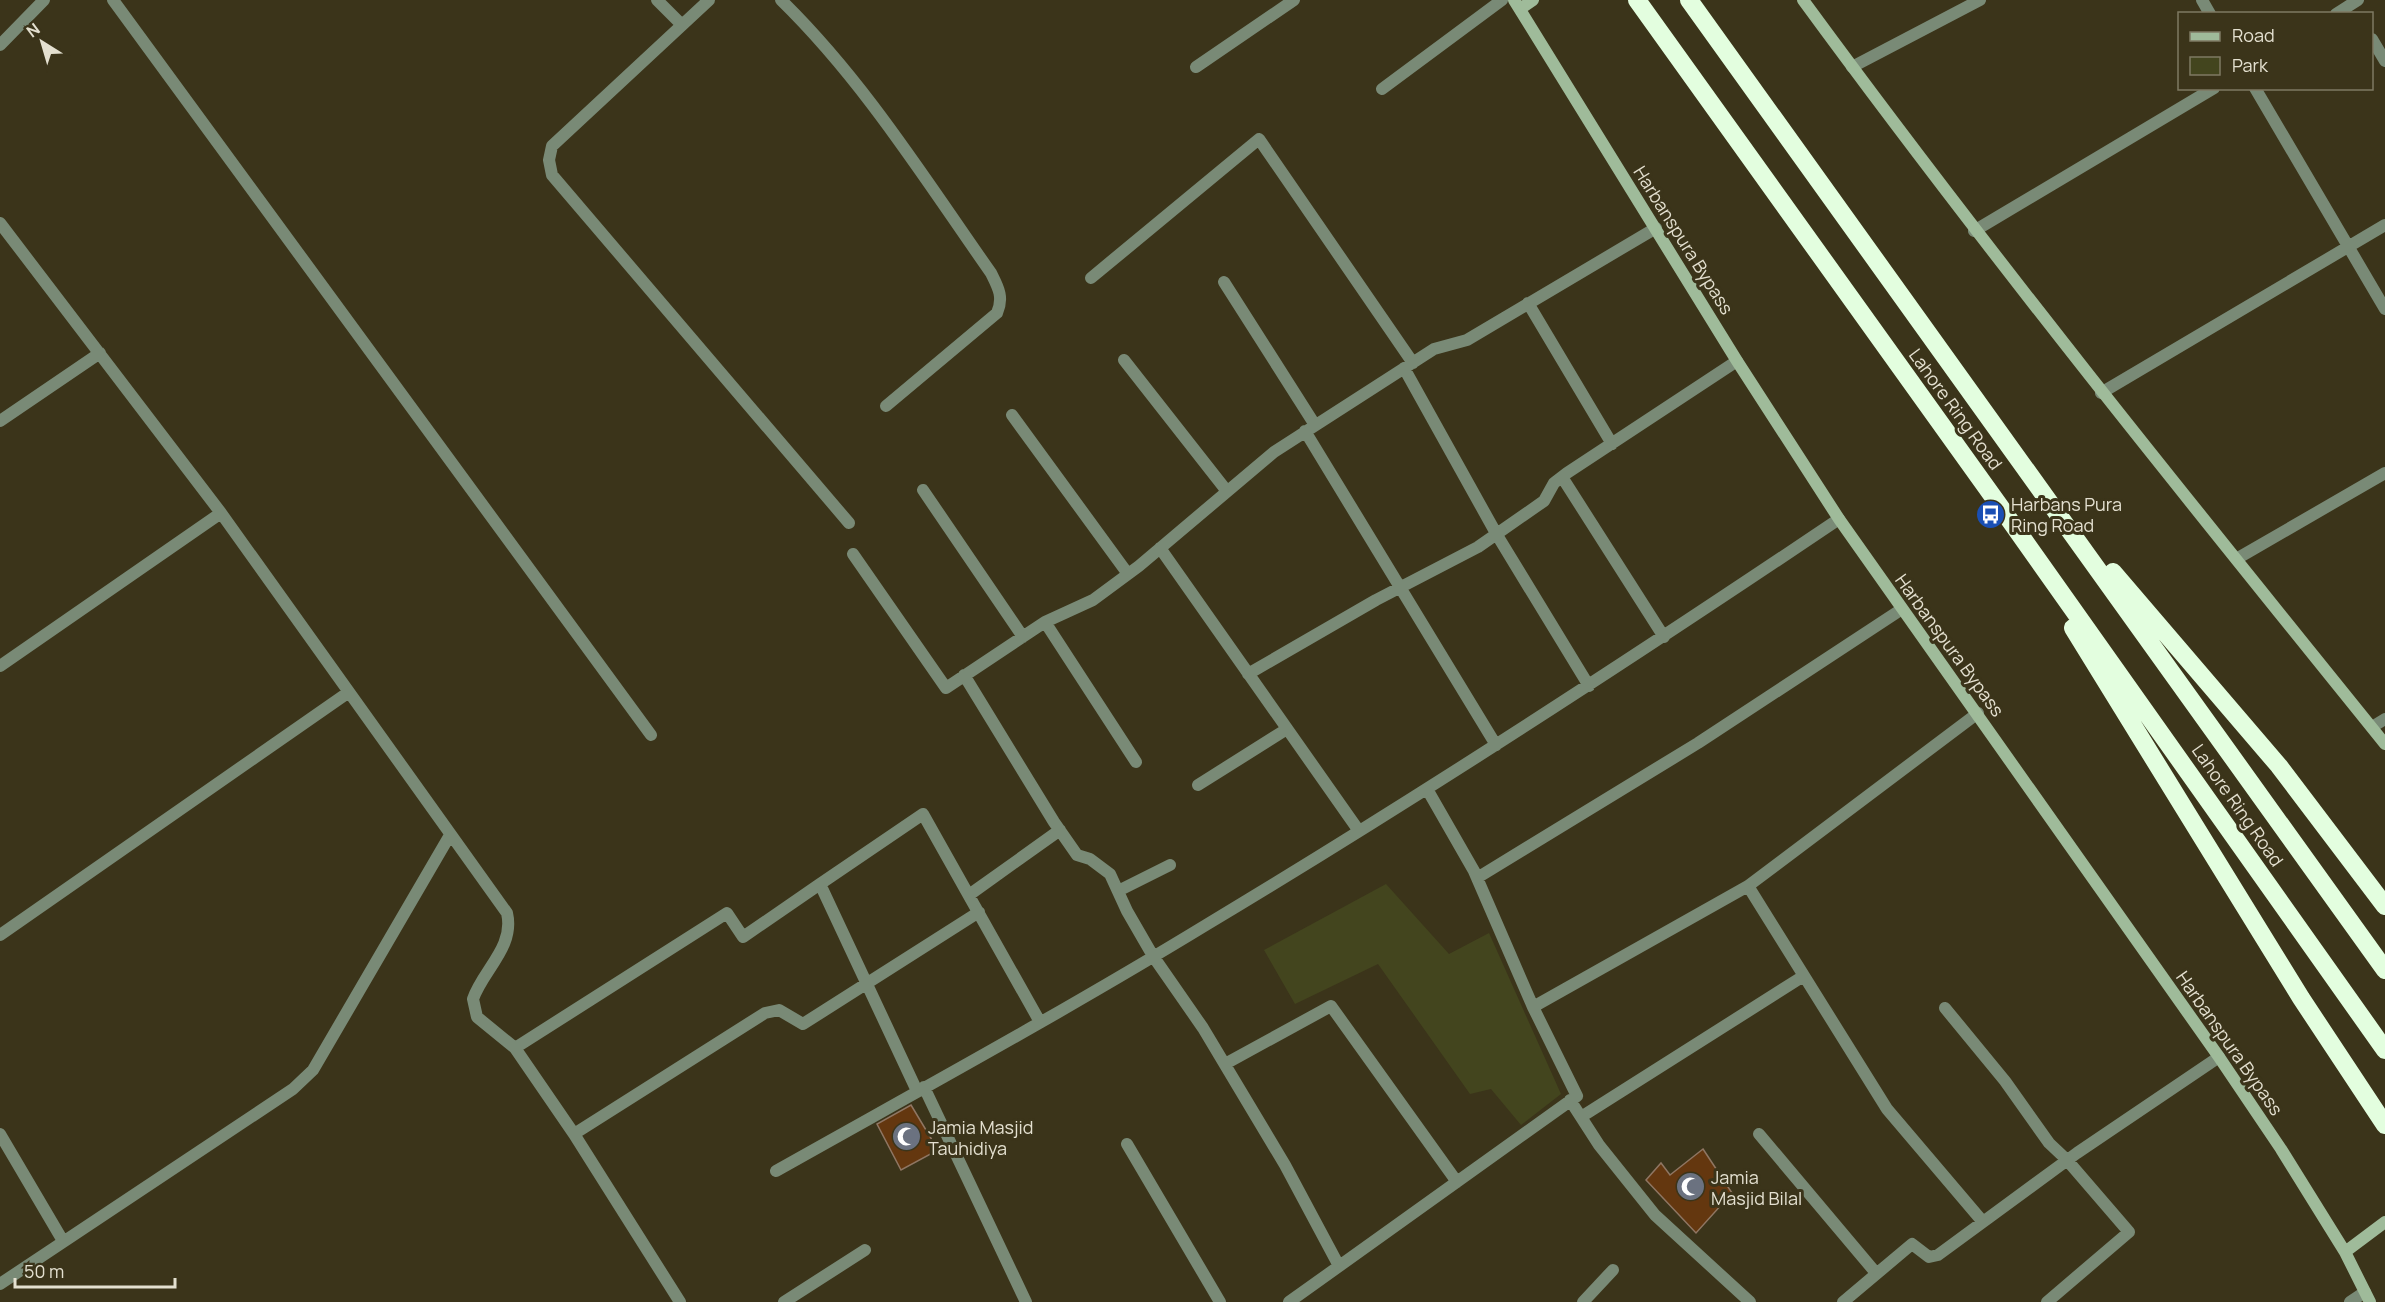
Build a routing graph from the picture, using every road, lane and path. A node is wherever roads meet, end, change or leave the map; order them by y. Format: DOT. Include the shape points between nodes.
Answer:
graph roads {
  1 [pos="44,0"];
  2 [pos="113,0"];
  3 [pos="657,0"];
  4 [pos="709,0"];
  5 [pos="781,0"];
  6 [pos="1294,0"];
  7 [pos="1502,0"];
  8 [pos="1533,0"];
  9 [pos="1636,0"];
  10 [pos="1689,0"];
  11 [pos="1803,0"];
  12 [pos="1980,0"];
  13 [pos="1517,4"];
  14 [pos="682,25"];
  15 [pos="2373,41"];
  16 [pos="0,45"];
  17 [pos="2385,61"];
  18 [pos="1196,67"];
  19 [pos="1852,67"];
  20 [pos="1382,89"];
  21 [pos="2211,90"];
  22 [pos="2256,90"];
  23 [pos="0,223"];
  24 [pos="2385,225"];
  25 [pos="1656,228"];
  26 [pos="1974,231"];
  27 [pos="2348,248"];
  28 [pos="1091,278"];
  29 [pos="1224,282"];
  30 [pos="1528,303"];
  31 [pos="2385,309"];
  32 [pos="100,353"];
  33 [pos="1124,360"];
  34 [pos="1737,361"];
  35 [pos="1409,366"];
  36 [pos="2101,393"];
  37 [pos="886,406"];
  38 [pos="1012,415"];
  39 [pos="0,421"];
  40 [pos="1310,428"];
  41 [pos="1612,444"];
  42 [pos="2385,473"];
  43 [pos="1562,477"];
  44 [pos="2036,482"];
  45 [pos="923,490"];
  46 [pos="1226,490"];
  47 [pos="1999,505"];
  48 [pos="221,513"];
  49 [pos="1839,519"];
  50 [pos="849,523"];
  51 [pos="1497,535"];
  52 [pos="1160,548"];
  53 [pos="853,554"];
  54 [pos="2238,558"];
  55 [pos="1128,574"];
  56 [pos="1401,588"];
  57 [pos="1902,609"];
  58 [pos="1045,622"];
  59 [pos="1023,637"];
  60 [pos="1664,637"];
  61 [pos="0,666"];
  62 [pos="1248,674"];
  63 [pos="964,675"];
  64 [pos="1589,686"];
  65 [pos="349,692"];
  66 [pos="1978,713"];
  67 [pos="2385,719"];
  68 [pos="2372,727"];
  69 [pos="1287,729"];
  70 [pos="651,735"];
  71 [pos="2385,744"];
  72 [pos="1496,745"];
  73 [pos="1136,762"];
  74 [pos="1198,785"];
  75 [pos="1427,789"];
  76 [pos="1060,830"];
  77 [pos="1359,831"];
  78 [pos="450,835"];
  79 [pos="1170,866"];
  80 [pos="1477,878"];
  81 [pos="820,884"];
  82 [pos="1748,886"];
  83 [pos="1118,891"];
  84 [pos="969,895"];
  85 [pos="2385,906"];
  86 [pos="979,912"];
  87 [pos="0,934"];
  88 [pos="1153,956"];
  89 [pos="2385,970"];
  90 [pos="1802,977"];
  91 [pos="867,983"];
  92 [pos="1533,1007"];
  93 [pos="1945,1008"];
  94 [pos="1040,1022"];
  95 [pos="515,1048"];
  96 [pos="2385,1050"];
  97 [pos="2219,1057"];
  98 [pos="1225,1064"];
  99 [pos="921,1089"];
  100 [pos="1570,1100"];
  101 [pos="1581,1117"];
  102 [pos="2385,1125"];
  103 [pos="0,1134"];
  104 [pos="574,1134"];
  105 [pos="1759,1134"];
  106 [pos="1128,1144"];
  107 [pos="2067,1160"];
  108 [pos="777,1171"];
  109 [pos="1457,1182"];
  110 [pos="1983,1222"];
  111 [pos="2385,1222"];
  112 [pos="63,1241"];
  113 [pos="865,1250"];
  114 [pos="2345,1252"];
  115 [pos="1339,1266"];
  116 [pos="1613,1270"];
  117 [pos="1876,1273"];
  118 [pos="0,1284"];
  119 [pos="2368,1297"];
  120 [pos="1741,1299"];
  121 [pos="680,1302"];
  122 [pos="784,1302"];
  123 [pos="1026,1302"];
  124 [pos="1220,1302"];
  125 [pos="1289,1302"];
  126 [pos="1583,1302"];
  127 [pos="1843,1302"];
  128 [pos="2047,1302"];
  129 [pos="2350,1302"];
  1 -- 16 [label="street"];
  2 -- 70 [label="street"];
  3 -- 14 [label="street"];
  4 -- 14 [label="street"];
  5 -- 37 [label="street" via="852,76 999,289 1002,302 997,313"];
  6 -- 18 [label="street"];
  7 -- 20 [label="street"];
  8 -- 13 [label="street"];
  9 -- 47 [label="highway, Lahore Ring Road"];
  10 -- 44 [label="highway, Lahore Ring Road"];
  11 -- 19 [label="street"];
  12 -- 19 [label="street"];
  13 -- 25 [label="street, Harbanspura Bypass"];
  14 -- 50 [label="street" via="552,147 552,175"];
  15 -- 17 [label="street"];
  19 -- 26 [label="street"];
  21 -- 26 [label="street"];
  22 -- 27 [label="street"];
  23 -- 32 [label="street"];
  24 -- 27 [label="street"];
  25 -- 30 [label="street"];
  25 -- 34 [label="street, Harbanspura Bypass"];
  26 -- 36 [label="street"];
  27 -- 31 [label="street"];
  27 -- 36 [label="street"];
  28 -- 35 [label="street" via="1259,139"];
  29 -- 40 [label="street"];
  30 -- 35 [label="street" via="1467,340 1434,349"];
  30 -- 41 [label="street"];
  32 -- 39 [label="street"];
  32 -- 48 [label="street"];
  33 -- 46 [label="street"];
  34 -- 41 [label="street"];
  34 -- 49 [label="street, Harbanspura Bypass"];
  35 -- 40 [label="street"];
  35 -- 51 [label="street"];
  36 -- 54 [label="street"];
  38 -- 55 [label="street"];
  40 -- 46 [label="street"];
  40 -- 56 [label="street"];
  41 -- 43 [label="street"];
  42 -- 54 [label="street"];
  43 -- 51 [label="street" via="1544,501"];
  43 -- 60 [label="street"];
  44 -- 85 [label="highway" via="2279,766"];
  44 -- 89 [label="highway, Lahore Ring Road"];
  45 -- 59 [label="street"];
  46 -- 52 [label="street"];
  47 -- 96 [label="highway, Lahore Ring Road"];
  47 -- 102 [label="highway" via="2175,798"];
  48 -- 61 [label="street"];
  48 -- 65 [label="street"];
  49 -- 57 [label="street, Harbanspura Bypass"];
  49 -- 60 [label="street"];
  51 -- 56 [label="street"];
  51 -- 64 [label="street"];
  52 -- 55 [label="street"];
  52 -- 62 [label="street"];
  53 -- 63 [label="street" via="946,688"];
  54 -- 68 [label="street"];
  55 -- 58 [label="street" via="1093,600"];
  56 -- 62 [label="street"];
  56 -- 72 [label="street"];
  57 -- 66 [label="street, Harbanspura Bypass"];
  57 -- 80 [label="street" via="1698,743"];
  58 -- 59 [label="street"];
  58 -- 73 [label="street"];
  59 -- 63 [label="street"];
  60 -- 64 [label="street"];
  62 -- 69 [label="street"];
  63 -- 76 [label="street"];
  64 -- 72 [label="street"];
  65 -- 78 [label="street"];
  65 -- 87 [label="street"];
  66 -- 82 [label="street"];
  66 -- 97 [label="street, Harbanspura Bypass"];
  67 -- 68 [label="street"];
  68 -- 71 [label="street"];
  69 -- 74 [label="street"];
  69 -- 77 [label="street"];
  72 -- 75 [label="street"];
  75 -- 77 [label="street"];
  75 -- 80 [label="street"];
  76 -- 83 [label="street" via="1077,855 1090,859 1110,874"];
  76 -- 84 [label="street"];
  77 -- 88 [label="street"];
  78 -- 95 [label="street" via="510,922 504,946 476,990 472,1007 477,1017"];
  78 -- 112 [label="street" via="313,1070 293,1089"];
  79 -- 83 [label="street"];
  80 -- 92 [label="street"];
  81 -- 84 [label="street" via="923,814"];
  81 -- 91 [label="street"];
  81 -- 95 [label="street" via="743,937 727,913"];
  82 -- 90 [label="street"];
  82 -- 92 [label="street"];
  83 -- 88 [label="street"];
  84 -- 86 [label="street"];
  86 -- 91 [label="street"];
  86 -- 94 [label="street"];
  88 -- 94 [label="street"];
  88 -- 98 [label="street"];
  90 -- 101 [label="street"];
  90 -- 110 [label="street" via="1887,1109"];
  91 -- 99 [label="street"];
  91 -- 104 [label="street" via="803,1024 779,1010 765,1012"];
  92 -- 100 [label="street" via="1577,1096"];
  93 -- 107 [label="street" via="2005,1080 2049,1143"];
  94 -- 99 [label="street"];
  95 -- 104 [label="street"];
  97 -- 107 [label="street"];
  97 -- 114 [label="street, Harbanspura Bypass"];
  98 -- 109 [label="street" via="1331,1006"];
  98 -- 115 [label="street"];
  99 -- 108 [label="street"];
  99 -- 123 [label="street"];
  100 -- 101 [label="street"];
  100 -- 109 [label="street"];
  101 -- 120 [label="street" via="1655,1215"];
  103 -- 112 [label="street"];
  104 -- 121 [label="street"];
  105 -- 117 [label="street"];
  106 -- 124 [label="street"];
  107 -- 110 [label="street"];
  107 -- 128 [label="street" via="2129,1233"];
  109 -- 115 [label="street"];
  110 -- 117 [label="street" via="1938,1255 1929,1257 1912,1244"];
  111 -- 114 [label="street"];
  112 -- 118 [label="street"];
  113 -- 122 [label="street"];
  114 -- 119 [label="street, Harbanspura Bypass"];
  115 -- 125 [label="street"];
  116 -- 126 [label="street"];
  117 -- 127 [label="street"];
  119 -- 129 [label="street"];
}
